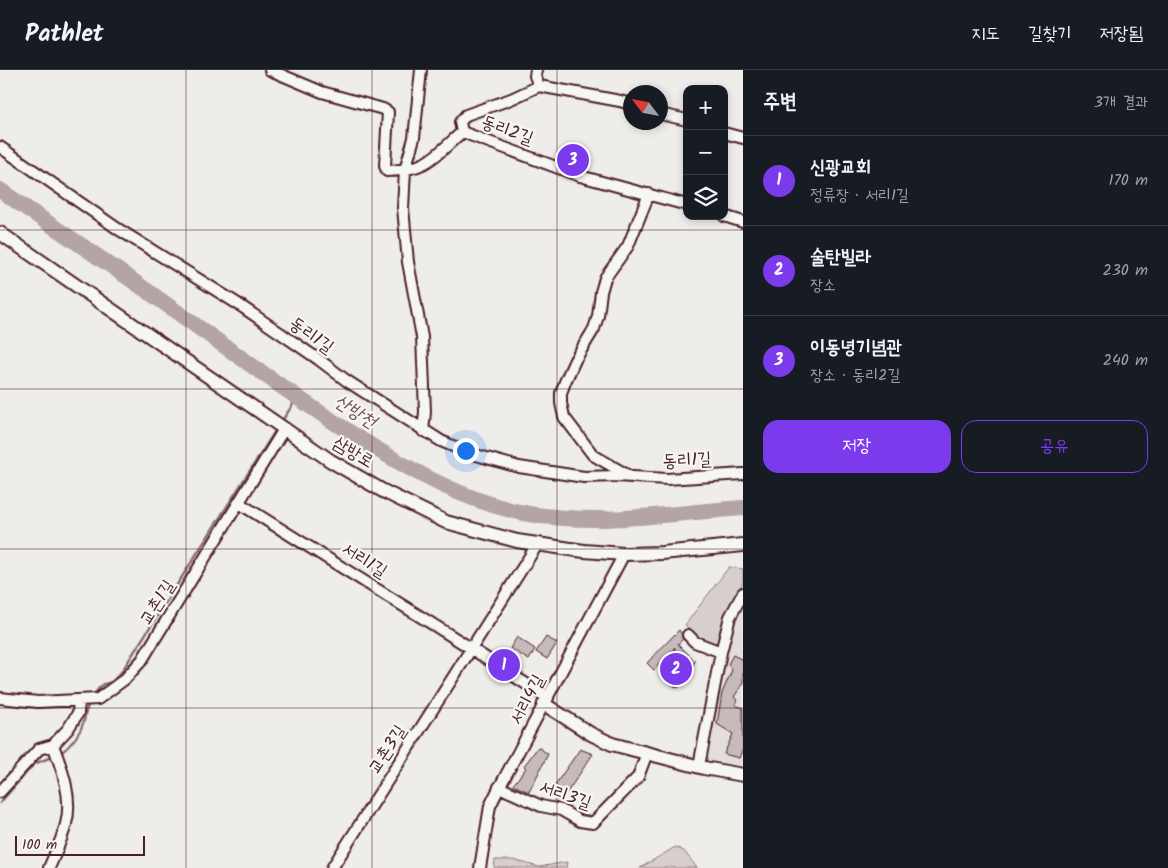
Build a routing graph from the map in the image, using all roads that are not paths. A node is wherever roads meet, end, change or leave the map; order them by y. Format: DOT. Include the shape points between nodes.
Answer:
graph roads {
  1 [pos="270,70"];
  2 [pos="421,70"];
  3 [pos="536,70"];
  4 [pos="539,86"];
  5 [pos="623,102"];
  6 [pos="668,116"];
  7 [pos="683,119"];
  8 [pos="462,132"];
  9 [pos="728,134"];
  10 [pos="743,138"];
  11 [pos="0,147"];
  12 [pos="405,170"];
  13 [pos="649,194"];
  14 [pos="683,204"];
  15 [pos="728,217"];
  16 [pos="743,222"];
  17 [pos="0,233"];
  18 [pos="280,427"];
  19 [pos="423,431"];
  20 [pos="743,474"];
  21 [pos="632,478"];
  22 [pos="239,503"];
  23 [pos="537,545"];
  24 [pos="743,545"];
  25 [pos="624,554"];
  26 [pos="743,593"];
  27 [pos="691,642"];
  28 [pos="472,648"];
  29 [pos="721,652"];
  30 [pos="0,698"];
  31 [pos="82,700"];
  32 [pos="546,701"];
  33 [pos="54,747"];
  34 [pos="647,753"];
  35 [pos="699,766"];
  36 [pos="743,776"];
  37 [pos="499,787"];
  38 [pos="0,792"];
  39 [pos="49,868"];
  40 [pos="332,868"];
  41 [pos="480,868"];
  1 -- 12 [label="street" via="322,92 388,112 385,166 387,171"];
  2 -- 12 [label="street" via="414,138"];
  3 -- 4 [label="street"];
  4 -- 5 [label="street"];
  4 -- 8 [label="street" via="511,100 466,115 460,122"];
  6 -- 7 [label="street"];
  8 -- 12 [label="street, 동리2길" via="428,163"];
  8 -- 13 [label="street, 동리2길" via="580,176"];
  9 -- 10 [label="street"];
  11 -- 19 [label="street, 동리1길"];
  12 -- 19 [label="street" via="403,208 408,262 422,337"];
  13 -- 14 [label="street, 동리2길"];
  13 -- 21 [label="street, 동리1길" via="628,246 605,278 594,329 561,393 564,417 593,455"];
  15 -- 16 [label="street"];
  17 -- 18 [label="street, 삼방로"];
  18 -- 22 [label="street, 교촌1길"];
  18 -- 23 [label="street, 삼방로" via="365,481 446,522"];
  19 -- 21 [label="street, 동리1길" via="469,453 519,467 584,477"];
  20 -- 21 [label="street, 동리1길"];
  22 -- 28 [label="street, 서리1길"];
  22 -- 31 [label="street, 교촌1길" via="138,665 97,699"];
  23 -- 25 [label="street, 삼방로"];
  23 -- 28 [label="street"];
  24 -- 25 [label="street, 삼방로"];
  25 -- 32 [label="street, 서리4길"];
  26 -- 29 [label="street" via="730,617"];
  27 -- 29 [label="street"];
  28 -- 32 [label="street, 서리1길"];
  28 -- 40 [label="street, 교촌3길"];
  29 -- 35 [label="street"];
  30 -- 31 [label="street, 교촌1길" via="38,702"];
  31 -- 33 [label="street" via="68,730"];
  32 -- 34 [label="street, 서리1길" via="591,734 612,744"];
  32 -- 37 [label="street, 서리4길"];
  33 -- 38 [label="street" via="39,749"];
  33 -- 39 [label="street" via="66,787 68,811"];
  34 -- 35 [label="street, 서리1길"];
  34 -- 37 [label="street, 서리3길" via="638,777 593,823 580,822 561,810 541,806"];
  35 -- 36 [label="street, 서리1길"];
  37 -- 41 [label="street, 서리4길" via="490,806"];
}
